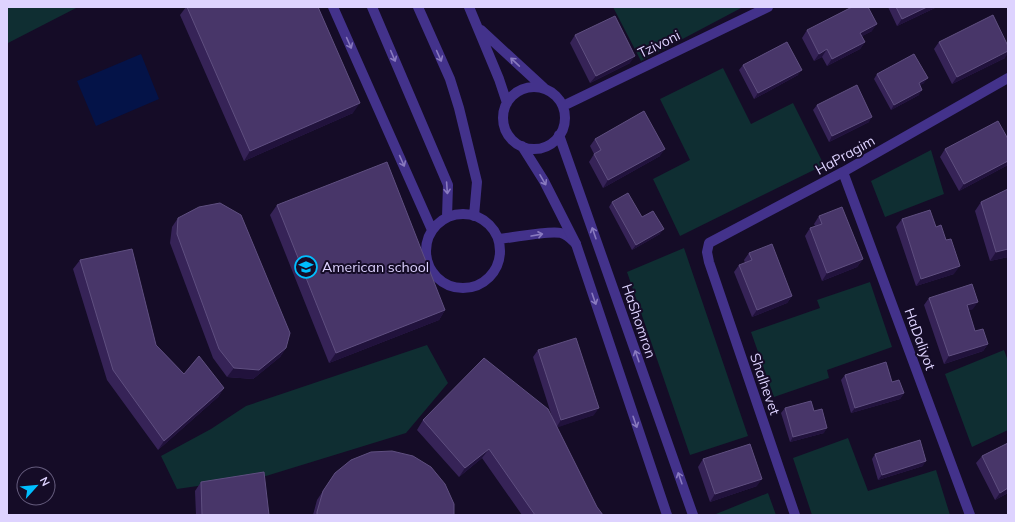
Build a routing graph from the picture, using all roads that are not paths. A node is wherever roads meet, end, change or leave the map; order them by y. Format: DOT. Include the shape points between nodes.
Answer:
graph roads {
  1 [pos="333,7"];
  2 [pos="372,7"];
  3 [pos="418,7"];
  4 [pos="469,7"];
  5 [pos="768,7"];
  6 [pos="478,27"];
  7 [pos="1008,78"];
  8 [pos="544,88"];
  9 [pos="507,103"];
  10 [pos="563,106"];
  11 [pos="559,135"];
  12 [pos="522,146"];
  13 [pos="843,172"];
  14 [pos="474,216"];
  15 [pos="447,217"];
  16 [pos="432,230"];
  17 [pos="498,239"];
  18 [pos="576,244"];
  19 [pos="709,262"];
  20 [pos="667,515"];
  21 [pos="693,515"];
  22 [pos="796,515"];
  23 [pos="970,515"];
  1 -- 16 [label="street, one-way"];
  2 -- 15 [label="street, one-way" via="448,184"];
  3 -- 14 [label="street, one-way" via="450,79 459,108 477,182"];
  4 -- 6 [label="street"];
  5 -- 10 [label="street, Tzivoni"];
  8 -- 6 [label="street, one-way"];
  6 -- 9 [label="street"];
  7 -- 13 [label="street, HaPragim"];
  8 -- 9 [label="street" via="525,88 516,92"];
  8 -- 10 [label="street" via="552,92"];
  9 -- 12 [label="street" via="503,117 504,127 509,136"];
  10 -- 11 [label="street" via="565,123"];
  11 -- 12 [label="street" via="546,146 530,149"];
  21 -- 11 [label="street, HaShomron, one-way"];
  12 -- 18 [label="street, one-way" via="544,181"];
  13 -- 19 [label="street, HaPragim" via="709,244"];
  13 -- 23 [label="street, HaDaliyot"];
  14 -- 15 [label="street" via="456,214"];
  14 -- 17 [label="street" via="486,221"];
  15 -- 16 [label="street" via="438,222"];
  16 -- 17 [label="street" via="425,249 430,269 444,283 458,288 473,287 490,277 499,259"];
  17 -- 18 [label="street, one-way" via="552,232 562,233"];
  18 -- 20 [label="street, one-way"];
  19 -- 22 [label="street, Shalhevet"];
}
